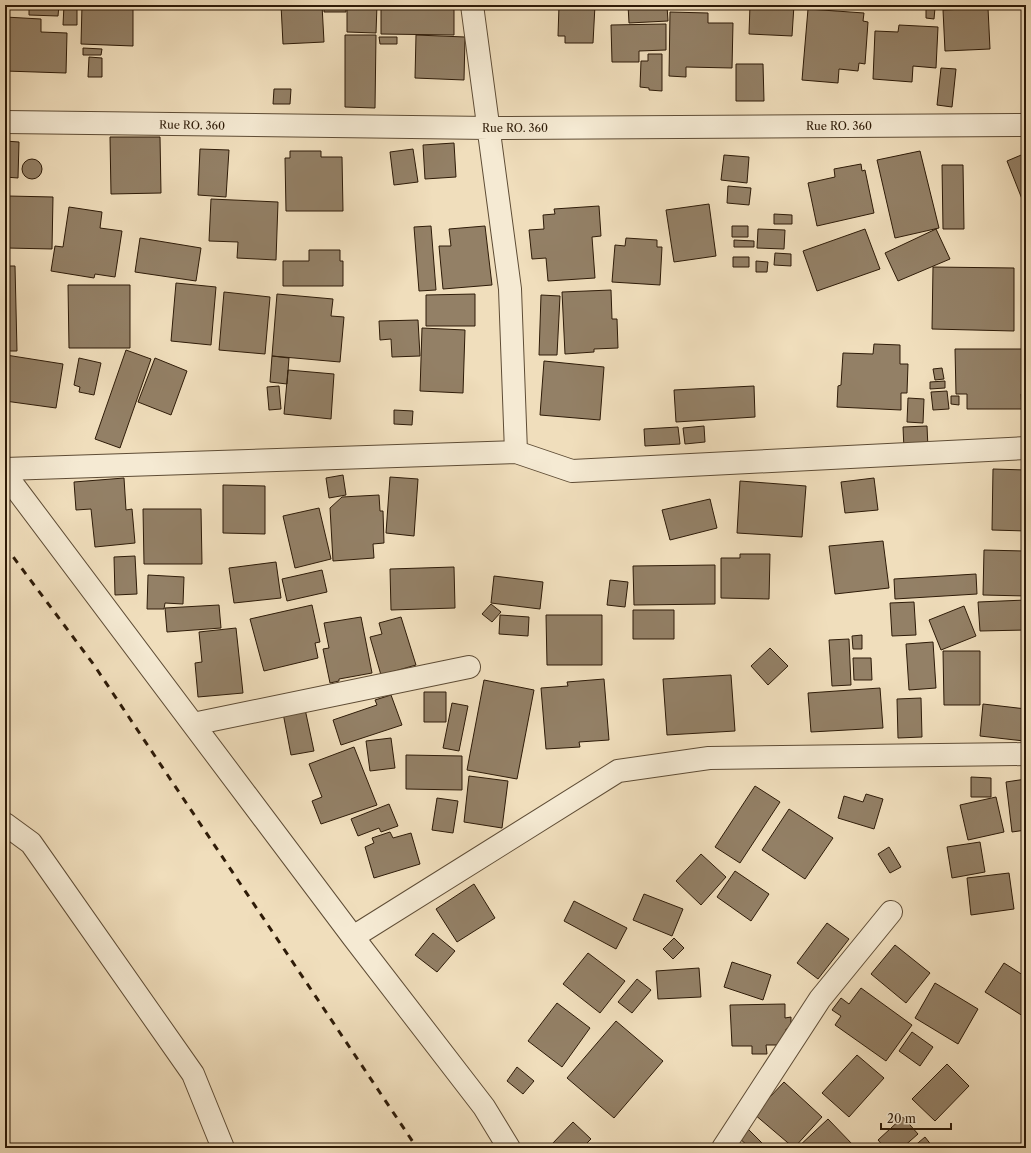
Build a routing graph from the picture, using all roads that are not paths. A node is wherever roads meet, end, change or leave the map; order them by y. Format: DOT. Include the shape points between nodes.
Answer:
graph roads {
  1 [pos="472,5"];
  2 [pos="5,122"];
  3 [pos="1026,125"];
  4 [pos="489,128"];
  5 [pos="1026,448"];
  6 [pos="516,452"];
  7 [pos="5,469"];
  8 [pos="5,474"];
  9 [pos="469,667"];
  10 [pos="193,724"];
  11 [pos="1026,754"];
  12 [pos="5,824"];
  13 [pos="891,912"];
  14 [pos="353,937"];
  15 [pos="223,1148"];
  16 [pos="509,1148"];
  17 [pos="723,1148"];
  1 -- 4 [label="street"];
  2 -- 4 [label="street, Rue RO. 360"];
  3 -- 4 [label="street, Rue RO. 360"];
  4 -- 6 [label="street" via="510,288"];
  5 -- 6 [label="street" via="572,471"];
  6 -- 7 [label="street"];
  8 -- 10 [label="street"];
  9 -- 10 [label="street"];
  10 -- 14 [label="street"];
  11 -- 14 [label="street" via="709,758 618,772"];
  12 -- 15 [label="street" via="31,842 193,1074"];
  13 -- 17 [label="street" via="820,999"];
  14 -- 16 [label="street" via="484,1107"];
}
